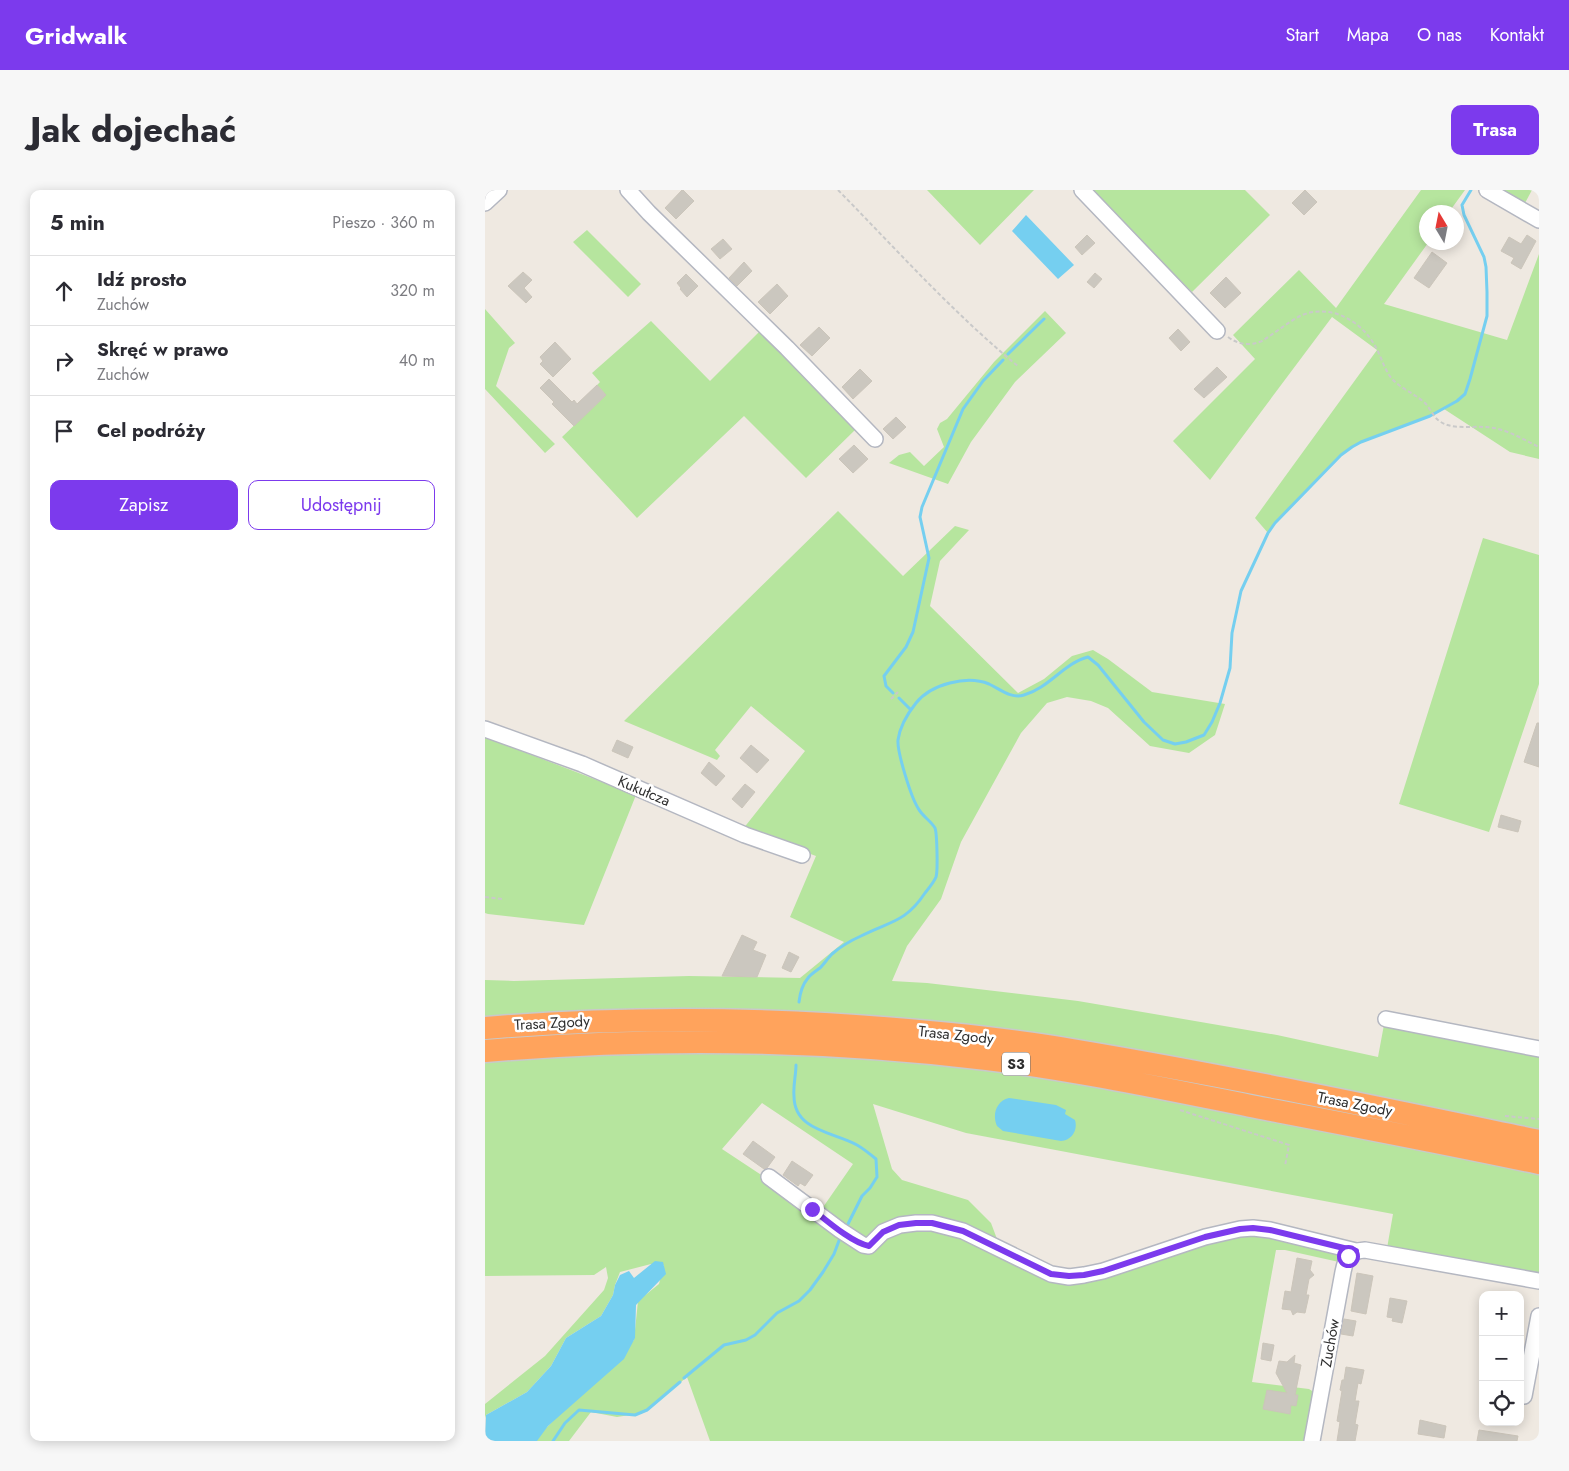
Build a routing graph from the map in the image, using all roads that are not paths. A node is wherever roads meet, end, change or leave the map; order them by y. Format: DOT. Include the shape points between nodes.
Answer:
graph roads {
  1 [pos="499,190"];
  2 [pos="628,190"];
  3 [pos="1082,190"];
  4 [pos="1487,190"];
  5 [pos="485,203"];
  6 [pos="1539,220"];
  7 [pos="1217,331"];
  8 [pos="875,439"];
  9 [pos="485,729"];
  10 [pos="802,855"];
  11 [pos="1386,1020"];
  12 [pos="485,1028"];
  13 [pos="1539,1049"];
  14 [pos="485,1051"];
  15 [pos="1343,1101"];
  16 [pos="1337,1123"];
  17 [pos="1438,1132"];
  18 [pos="1535,1151"];
  19 [pos="769,1177"];
  20 [pos="1356,1251"];
  21 [pos="1539,1281"];
  22 [pos="1539,1316"];
  23 [pos="1524,1396"];
  24 [pos="1312,1441"];
  1 -- 5 [label="street"];
  2 -- 8 [label="street"];
  3 -- 7 [label="street"];
  4 -- 6 [label="street"];
  9 -- 10 [label="street, Kukułcza" via="582,764 745,835"];
  11 -- 13 [label="street"];
  12 -- 15 [label="highway, Trasa Zgody / S3" via="600,1020 682,1019 873,1027 1071,1049"];
  14 -- 16 [label="highway, Trasa Zgody / S3" via="603,1044 748,1042 921,1052 1077,1073"];
  15 -- 17 [label="street"];
  15 -- 18 [label="highway, Trasa Zgody / S3"];
  16 -- 17 [label="street"];
  16 -- 18 [label="highway, Trasa Zgody / S3"];
  17 -- 18 [label="street"];
  17 -- 18 [label="street"];
  19 -- 20 [label="street" via="863,1245 869,1246 883,1232 899,1225 932,1223 963,1231 1051,1274 1069,1276 1103,1271 1205,1237 1253,1228"];
  20 -- 21 [label="street"];
  20 -- 24 [label="street, Zuchów" via="1348,1256 1343,1272"];
  22 -- 23 [label="street"];
}
